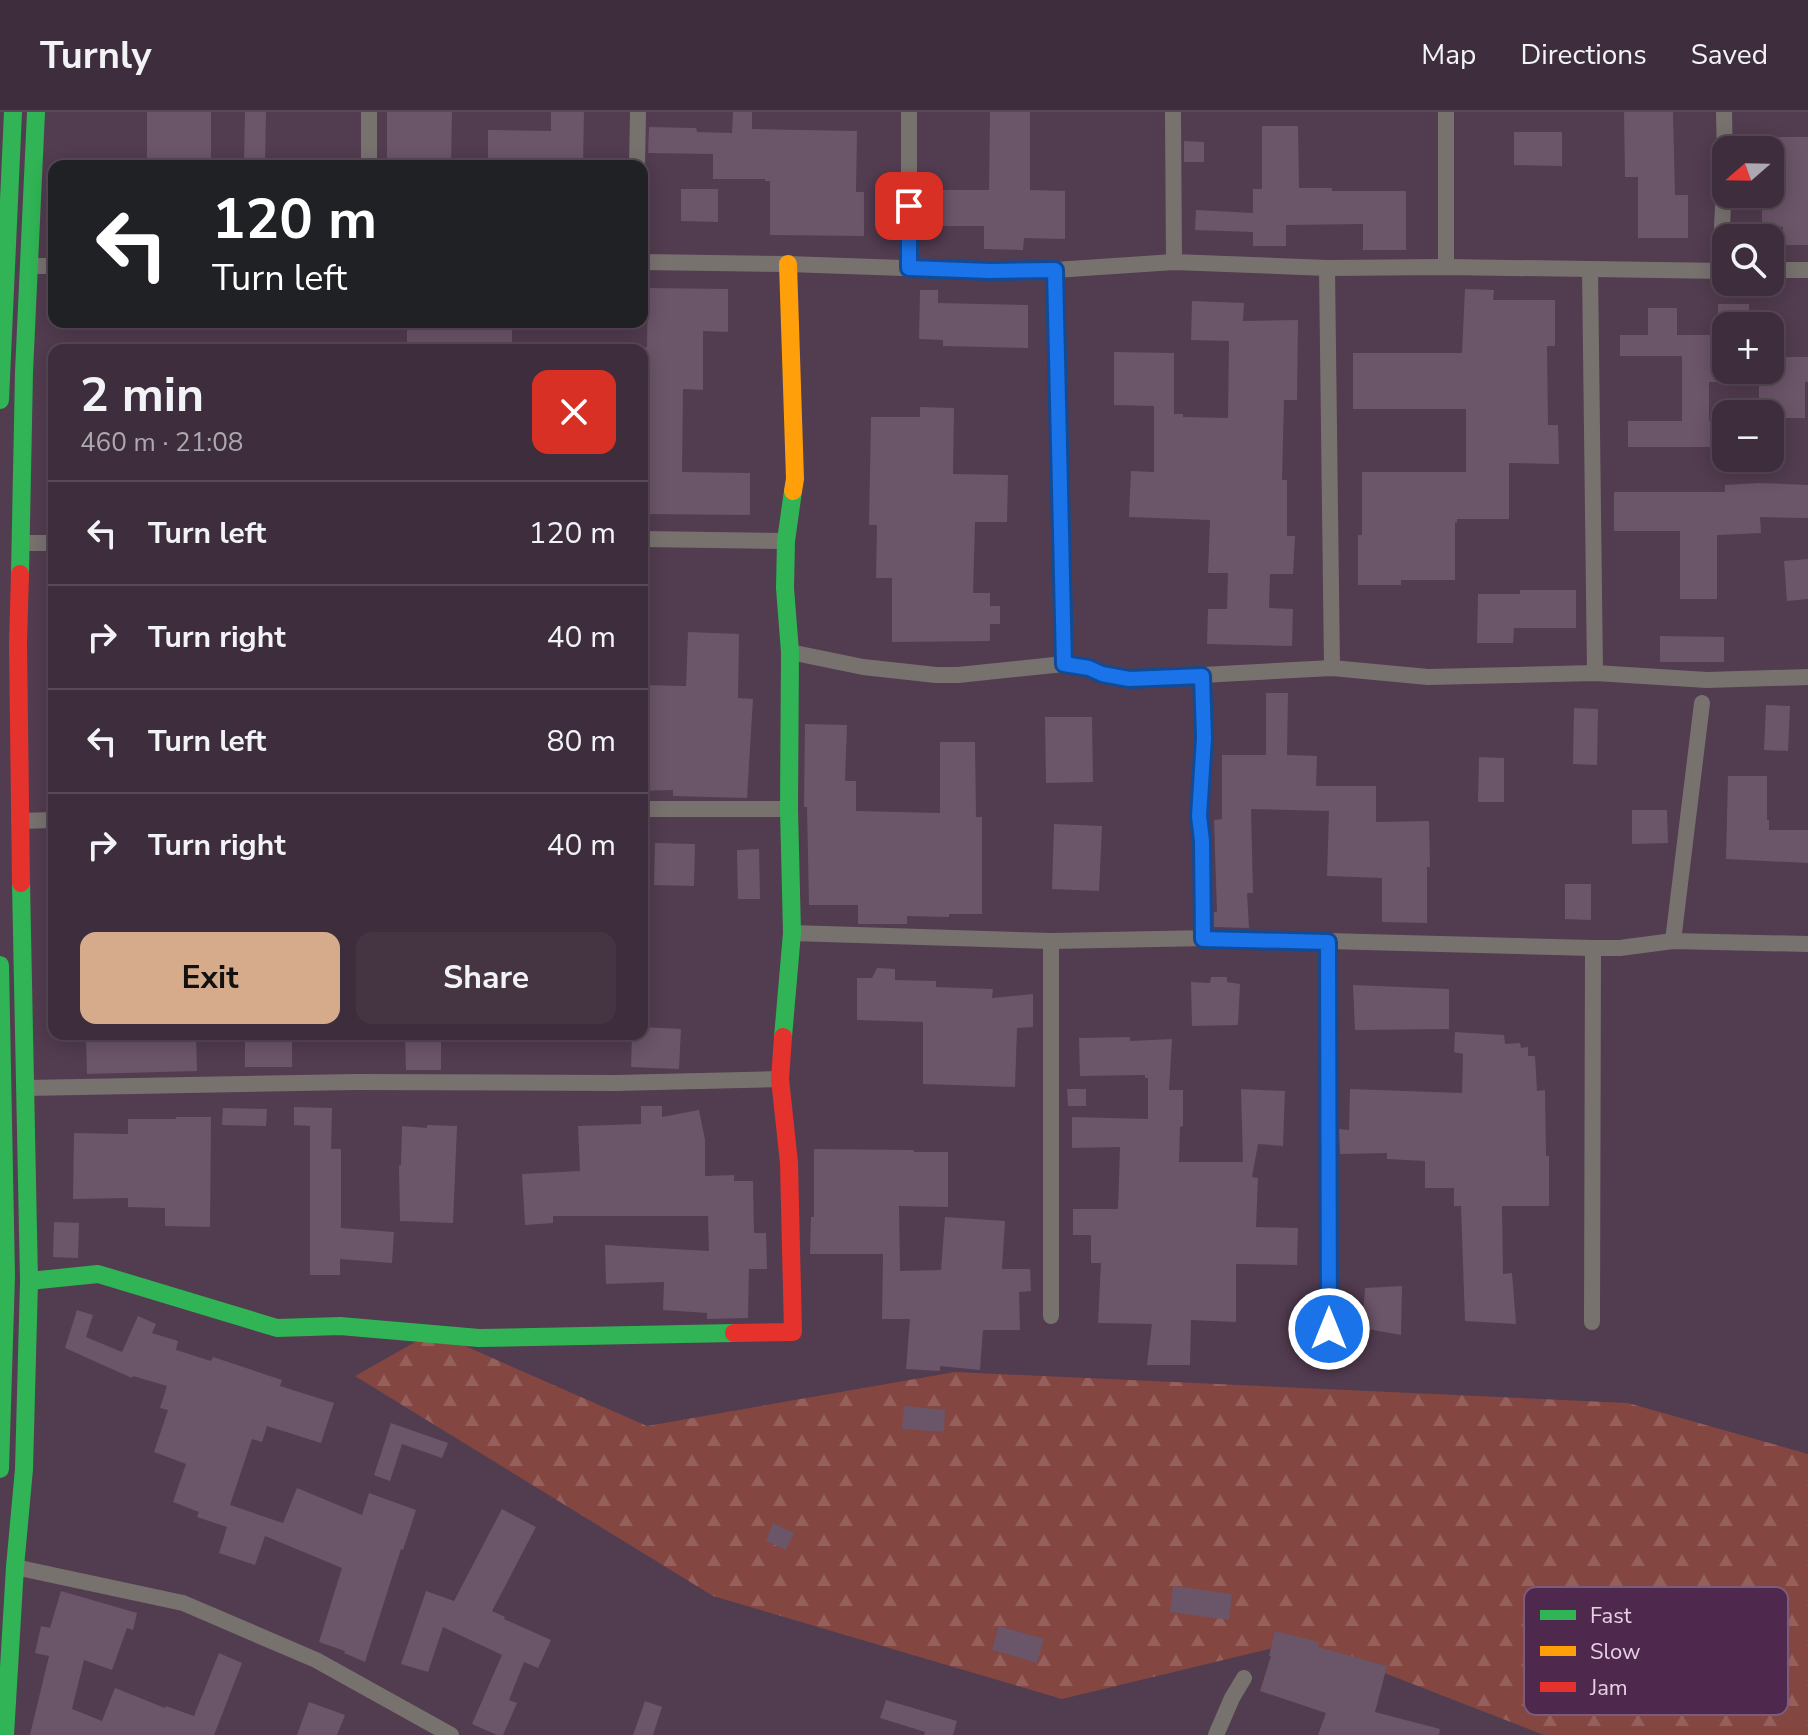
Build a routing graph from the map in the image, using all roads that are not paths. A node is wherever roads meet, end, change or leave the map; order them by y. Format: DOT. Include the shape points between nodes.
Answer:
graph roads {
  1 [pos="13,112"];
  2 [pos="36,112"];
  3 [pos="369,112"];
  4 [pos="638,112"];
  5 [pos="909,112"];
  6 [pos="1173,112"];
  7 [pos="1446,112"];
  8 [pos="1724,112"];
  9 [pos="369,160"];
  10 [pos="637,160"];
  11 [pos="1724,224"];
  12 [pos="648,262"];
  13 [pos="1174,262"];
  14 [pos="788,264"];
  15 [pos="29,266"];
  16 [pos="48,266"];
  17 [pos="1446,267"];
  18 [pos="909,268"];
  19 [pos="1327,268"];
  20 [pos="1590,269"];
  21 [pos="1055,270"];
  22 [pos="1784,270"];
  23 [pos="1808,270"];
  24 [pos="1712,271"];
  25 [pos="0,366"];
  26 [pos="0,400"];
  27 [pos="648,539"];
  28 [pos="786,541"];
  29 [pos="20,543"];
  30 [pos="48,543"];
  31 [pos="790,652"];
  32 [pos="1064,664"];
  33 [pos="1332,668"];
  34 [pos="1595,673"];
  35 [pos="1202,676"];
  36 [pos="1808,677"];
  37 [pos="1702,703"];
  38 [pos="648,809"];
  39 [pos="789,809"];
  40 [pos="48,820"];
  41 [pos="19,821"];
  42 [pos="792,933"];
  43 [pos="1203,939"];
  44 [pos="1051,941"];
  45 [pos="1673,941"];
  46 [pos="1328,942"];
  47 [pos="1808,944"];
  48 [pos="1593,948"];
  49 [pos="0,965"];
  50 [pos="780,1079"];
  51 [pos="26,1088"];
  52 [pos="29,1281"];
  53 [pos="1051,1316"];
  54 [pos="1592,1322"];
  55 [pos="1329,1329"];
  56 [pos="1,1401"];
  57 [pos="0,1469"];
  58 [pos="15,1567"];
  59 [pos="1244,1678"];
  60 [pos="5,1735"];
  61 [pos="451,1735"];
  62 [pos="1216,1735"];
  1 -- 25 [label="main road"];
  2 -- 15 [label="main road"];
  3 -- 9 [label="street"];
  4 -- 10 [label="street"];
  5 -- 18 [label="street"];
  6 -- 13 [label="street"];
  7 -- 17 [label="street"];
  8 -- 11 [label="street"];
  12 -- 14 [label="street"];
  13 -- 19 [label="street"];
  13 -- 21 [label="street"];
  14 -- 18 [label="street"];
  14 -- 28 [label="main road" via="795,479"];
  15 -- 16 [label="street"];
  15 -- 29 [label="main road"];
  17 -- 19 [label="street"];
  17 -- 20 [label="street"];
  18 -- 21 [label="street"];
  19 -- 33 [label="street"];
  20 -- 24 [label="street"];
  20 -- 34 [label="street"];
  21 -- 32 [label="street"];
  22 -- 23 [label="street"];
  25 -- 26 [label="main road"];
  27 -- 28 [label="street"];
  28 -- 31 [label="main road"];
  29 -- 30 [label="street"];
  29 -- 41 [label="main road"];
  31 -- 32 [label="street" via="936,675"];
  31 -- 39 [label="main road"];
  32 -- 35 [label="street" via="1129,679"];
  33 -- 34 [label="street" via="1428,677"];
  33 -- 35 [label="street"];
  34 -- 36 [label="street" via="1707,680"];
  35 -- 43 [label="street"];
  37 -- 45 [label="street"];
  38 -- 39 [label="street"];
  39 -- 42 [label="main road"];
  40 -- 41 [label="street"];
  41 -- 51 [label="main road"];
  42 -- 44 [label="street"];
  42 -- 50 [label="main road"];
  43 -- 44 [label="street"];
  43 -- 46 [label="street"];
  44 -- 53 [label="street"];
  45 -- 47 [label="street"];
  45 -- 48 [label="street"];
  46 -- 48 [label="street"];
  46 -- 55 [label="street"];
  48 -- 54 [label="street"];
  49 -- 56 [label="main road" via="6,1276"];
  50 -- 51 [label="street"];
  50 -- 52 [label="main road" via="789,1163 793,1332 479,1338 340,1326 277,1328 98,1274"];
  51 -- 52 [label="main road"];
  52 -- 58 [label="main road" via="24,1469"];
  56 -- 57 [label="main road"];
  58 -- 60 [label="main road"];
  58 -- 61 [label="street" via="183,1603 316,1660"];
  59 -- 62 [label="street"];
}
